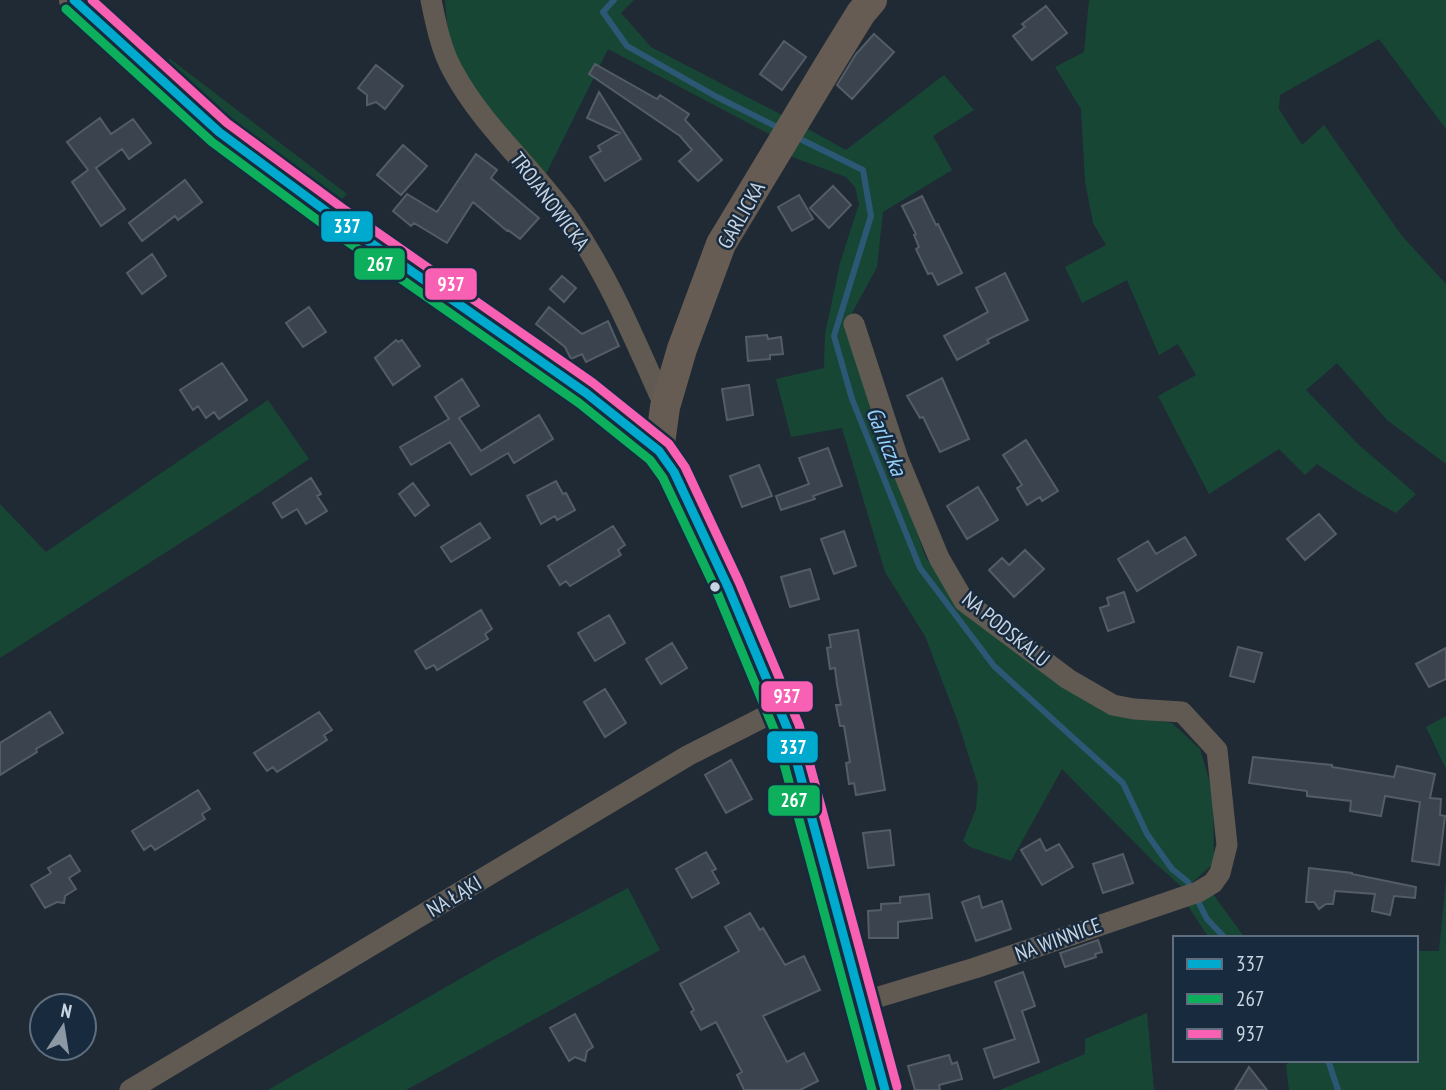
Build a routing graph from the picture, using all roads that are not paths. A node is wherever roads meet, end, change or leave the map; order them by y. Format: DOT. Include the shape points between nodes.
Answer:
graph roads {
  1 [pos="74,0"];
  2 [pos="431,0"];
  3 [pos="872,0"];
  4 [pos="854,324"];
  5 [pos="665,407"];
  6 [pos="659,451"];
  7 [pos="780,709"];
  8 [pos="1227,845"];
  9 [pos="862,1002"];
  10 [pos="131,1090"];
  11 [pos="885,1090"];
  1 -- 6 [label="main road" via="219,132 586,393"];
  2 -- 5 [label="street, TROJANOWICKA" via="452,69 469,98 569,220 599,267"];
  3 -- 5 [label="main road, GARLICKA" via="721,244"];
  4 -- 8 [label="street, NA PODSKALU" via="898,459 939,558 964,601 1068,679 1113,705 1182,712 1217,750"];
  5 -- 6 [label="main road, GARLICKA"];
  6 -- 7 [label="main road" via="689,503"];
  7 -- 9 [label="main road"];
  7 -- 10 [label="street, NA ŁĄKI" via="689,755"];
  8 -- 9 [label="street, NA WINNICE" via="1220,873 1213,883 1193,894"];
  9 -- 11 [label="main road"];
}
